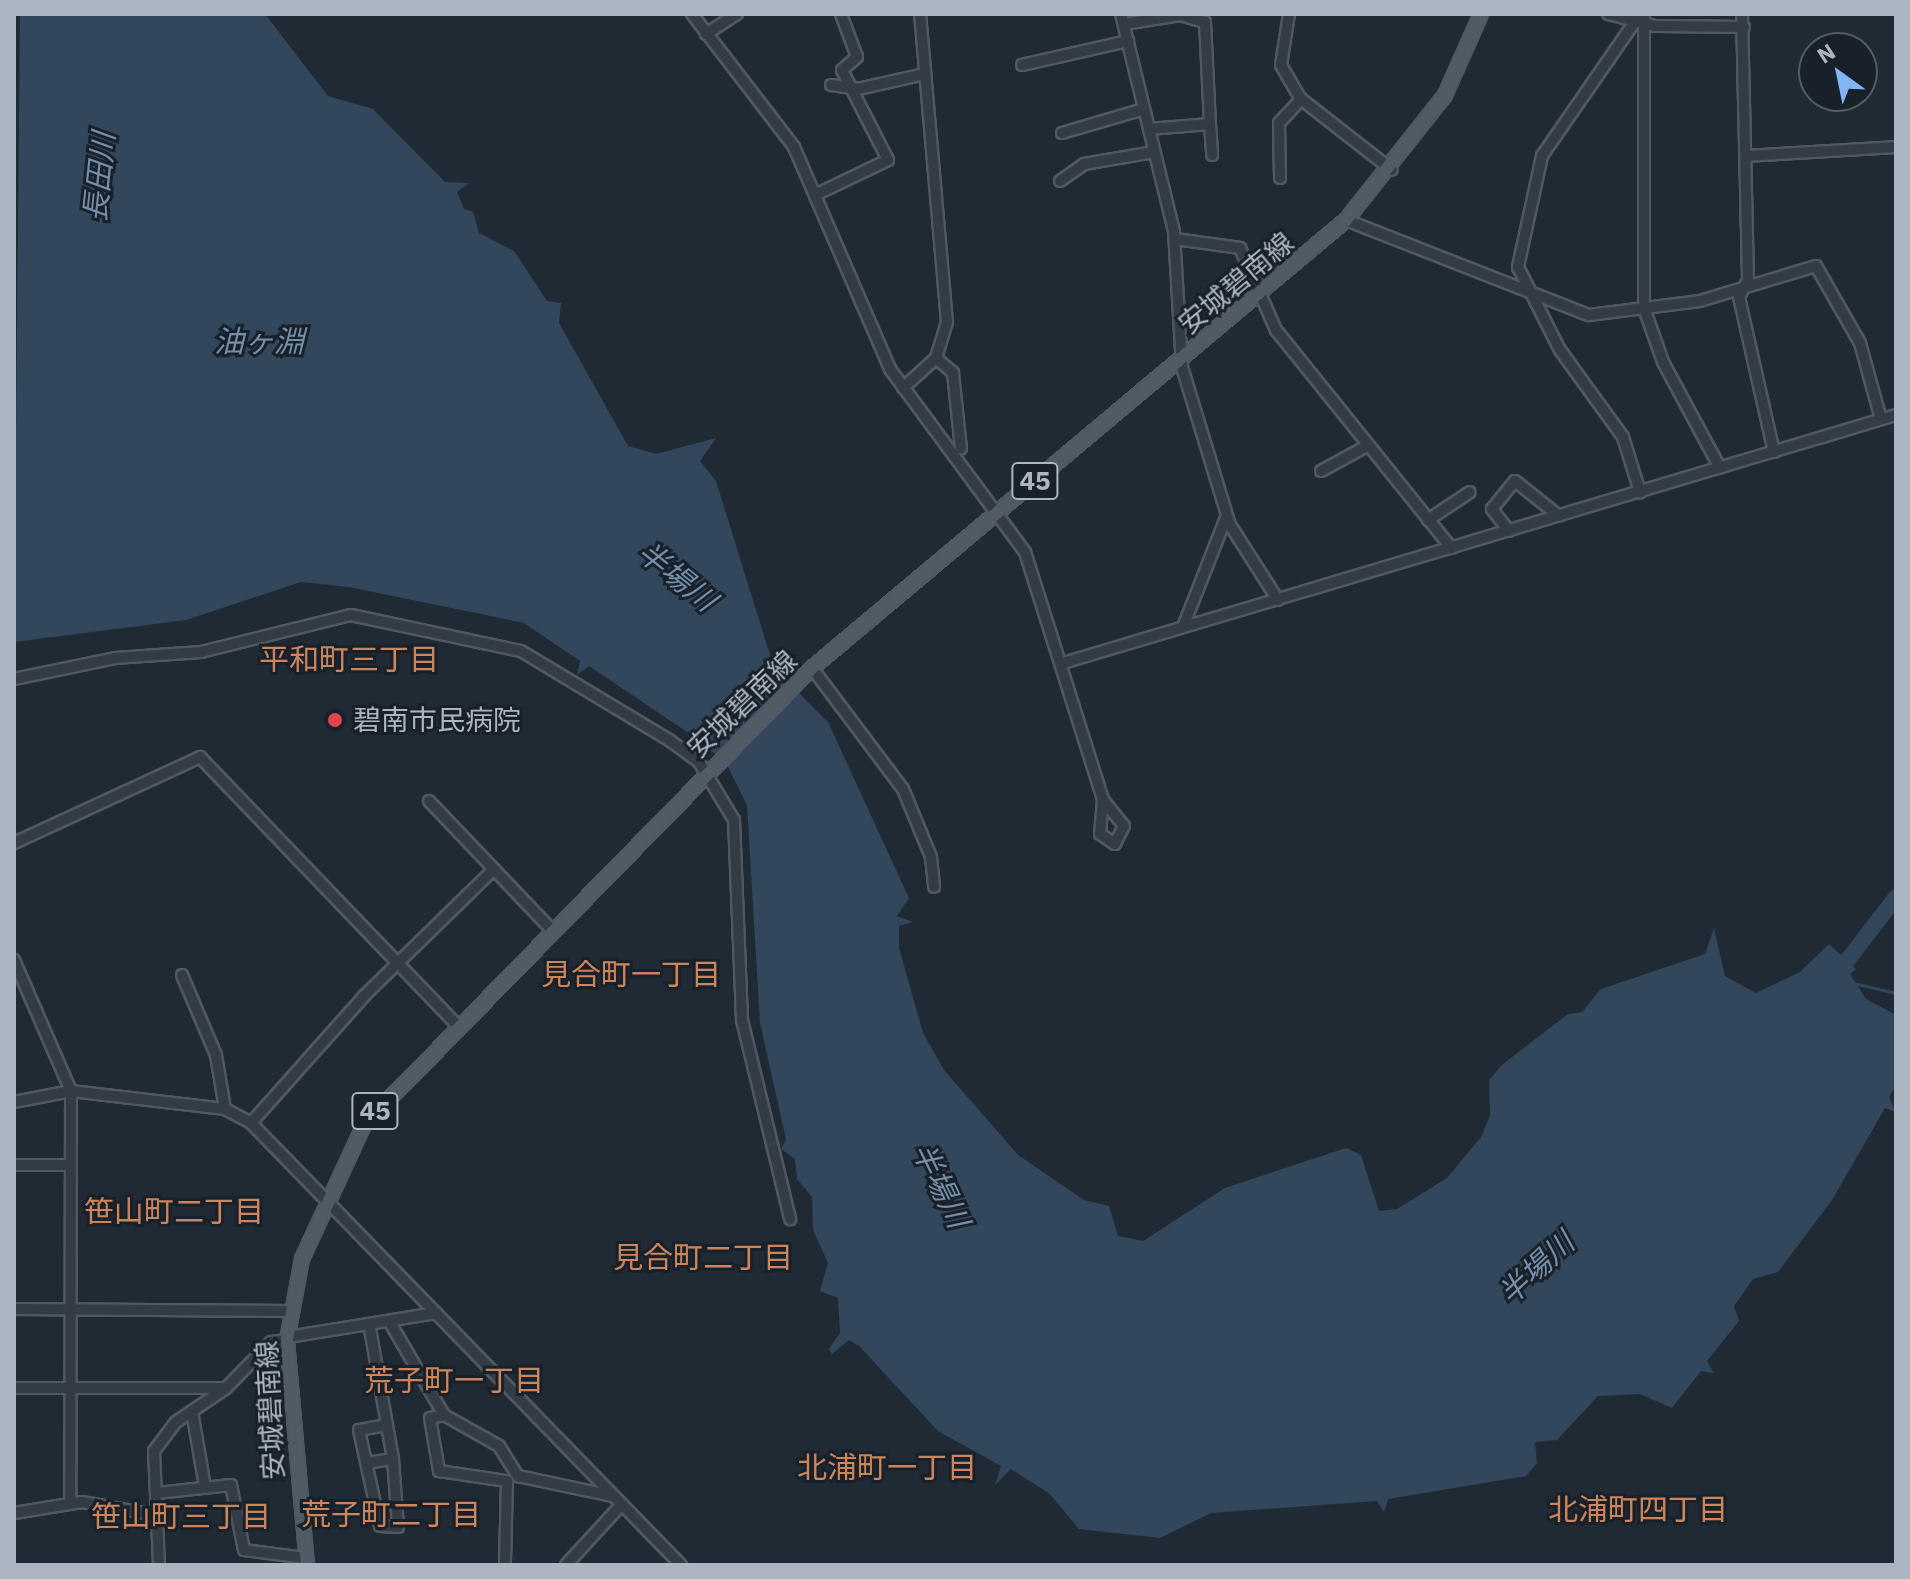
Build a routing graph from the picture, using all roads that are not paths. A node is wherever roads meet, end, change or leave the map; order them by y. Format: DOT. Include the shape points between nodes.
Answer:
graph roads {
  1 [pos="692,14"];
  2 [pos="737,14"];
  3 [pos="841,14"];
  4 [pos="920,14"];
  5 [pos="1180,14"];
  6 [pos="1289,14"];
  7 [pos="1481,14"];
  8 [pos="1608,14"];
  9 [pos="1742,14"];
  10 [pos="1122,19"];
  11 [pos="1642,20"];
  12 [pos="1744,27"];
  13 [pos="706,34"];
  14 [pos="1128,41"];
  15 [pos="1022,65"];
  16 [pos="925,74"];
  17 [pos="831,85"];
  18 [pos="853,89"];
  19 [pos="1301,99"];
  20 [pos="1144,109"];
  21 [pos="1210,124"];
  22 [pos="1149,129"];
  23 [pos="1062,133"];
  24 [pos="1896,147"];
  25 [pos="1154,152"];
  26 [pos="1212,155"];
  27 [pos="1746,156"];
  28 [pos="1392,170"];
  29 [pos="1280,178"];
  30 [pos="1060,181"];
  31 [pos="815,195"];
  32 [pos="1346,220"];
  33 [pos="1175,239"];
  34 [pos="1743,287"];
  35 [pos="1259,295"];
  36 [pos="1529,295"];
  37 [pos="1644,308"];
  38 [pos="936,358"];
  39 [pos="1180,360"];
  40 [pos="903,388"];
  41 [pos="1896,415"];
  42 [pos="1881,419"];
  43 [pos="1367,446"];
  44 [pos="961,449"];
  45 [pos="1774,452"];
  46 [pos="1720,468"];
  47 [pos="1321,471"];
  48 [pos="1470,492"];
  49 [pos="1640,492"];
  50 [pos="997,512"];
  51 [pos="1226,513"];
  52 [pos="1559,516"];
  53 [pos="1428,520"];
  54 [pos="1509,531"];
  55 [pos="1451,548"];
  56 [pos="1278,600"];
  57 [pos="1183,627"];
  58 [pos="1063,663"];
  59 [pos="812,668"];
  60 [pos="14,679"];
  61 [pos="709,769"];
  62 [pos="1103,800"];
  63 [pos="429,801"];
  64 [pos="14,843"];
  65 [pos="493,870"];
  66 [pos="934,887"];
  67 [pos="553,931"];
  68 [pos="14,960"];
  69 [pos="398,964"];
  70 [pos="182,975"];
  71 [pos="458,1026"];
  72 [pos="71,1091"];
  73 [pos="14,1102"];
  74 [pos="225,1109"];
  75 [pos="251,1123"];
  76 [pos="14,1165"];
  77 [pos="70,1165"];
  78 [pos="324,1199"];
  79 [pos="790,1219"];
  80 [pos="14,1309"];
  81 [pos="68,1309"];
  82 [pos="291,1311"];
  83 [pos="436,1313"];
  84 [pos="392,1326"];
  85 [pos="370,1329"];
  86 [pos="288,1339"];
  87 [pos="14,1388"];
  88 [pos="226,1388"];
  89 [pos="68,1389"];
  90 [pos="192,1411"];
  91 [pos="444,1415"];
  92 [pos="387,1425"];
  93 [pos="393,1459"];
  94 [pos="367,1463"];
  95 [pos="205,1487"];
  96 [pos="157,1493"];
  97 [pos="612,1496"];
  98 [pos="70,1502"];
  99 [pos="621,1505"];
  100 [pos="14,1513"];
  101 [pos="161,1516"];
  102 [pos="306,1562"];
  103 [pos="159,1565"];
  104 [pos="505,1565"];
  105 [pos="566,1565"];
  106 [pos="681,1565"];
  1 -- 13 [label="street"];
  2 -- 13 [label="street"];
  3 -- 18 [label="street" via="856,49 842,70"];
  4 -- 16 [label="street"];
  5 -- 10 [label="street"];
  5 -- 21 [label="street" via="1205,22"];
  6 -- 19 [label="street" via="1281,65"];
  7 -- 28 [label="main road, 安城碧南線 / 45" via="1445,95"];
  8 -- 11 [label="street"];
  9 -- 12 [label="street"];
  10 -- 14 [label="street"];
  11 -- 12 [label="street"];
  11 -- 36 [label="street" via="1542,156 1519,254"];
  11 -- 37 [label="street"];
  12 -- 27 [label="street"];
  13 -- 31 [label="street" via="794,147"];
  14 -- 15 [label="street"];
  14 -- 20 [label="street"];
  16 -- 18 [label="street"];
  16 -- 38 [label="street" via="947,307"];
  17 -- 18 [label="street"];
  18 -- 31 [label="street" via="888,160"];
  19 -- 28 [label="street"];
  19 -- 29 [label="street" via="1279,123"];
  20 -- 22 [label="street"];
  20 -- 23 [label="street"];
  21 -- 22 [label="street"];
  21 -- 26 [label="street"];
  22 -- 25 [label="street"];
  24 -- 27 [label="street"];
  25 -- 30 [label="street" via="1084,164"];
  25 -- 33 [label="street"];
  27 -- 34 [label="street"];
  28 -- 32 [label="main road, 安城碧南線 / 45"];
  31 -- 40 [label="street" via="862,315"];
  32 -- 35 [label="main road, 安城碧南線 / 45"];
  32 -- 36 [label="street"];
  33 -- 35 [label="street" via="1240,248"];
  33 -- 39 [label="street"];
  34 -- 37 [label="street"];
  34 -- 42 [label="street" via="1821,268 1860,343"];
  34 -- 45 [label="street" via="1746,347"];
  35 -- 39 [label="main road, 安城碧南線 / 45"];
  35 -- 43 [label="street" via="1276,330"];
  36 -- 37 [label="street" via="1589,315"];
  36 -- 49 [label="street" via="1623,437"];
  37 -- 46 [label="street" via="1663,362"];
  38 -- 40 [label="street"];
  38 -- 44 [label="street" via="953,373"];
  39 -- 50 [label="main road, 安城碧南線 / 45"];
  39 -- 51 [label="street"];
  40 -- 50 [label="street"];
  41 -- 42 [label="street"];
  42 -- 45 [label="street"];
  43 -- 47 [label="street"];
  43 -- 53 [label="street"];
  45 -- 46 [label="street"];
  46 -- 49 [label="street"];
  48 -- 53 [label="street"];
  49 -- 52 [label="street"];
  50 -- 58 [label="street" via="1034,570"];
  50 -- 59 [label="main road, 安城碧南線 / 45"];
  51 -- 56 [label="street"];
  51 -- 57 [label="street" via="1218,551"];
  52 -- 54 [label="street"];
  52 -- 54 [label="street" via="1515,481 1492,509"];
  53 -- 55 [label="street"];
  54 -- 55 [label="street"];
  55 -- 56 [label="street"];
  56 -- 57 [label="street"];
  57 -- 58 [label="street"];
  58 -- 62 [label="street"];
  59 -- 61 [label="main road, 安城碧南線 / 45"];
  59 -- 66 [label="street" via="903,789 931,857"];
  60 -- 61 [label="street" via="115,658 201,652 351,615 521,651"];
  61 -- 67 [label="main road, 安城碧南線 / 45"];
  61 -- 79 [label="street" via="734,820 742,1020"];
  63 -- 65 [label="street"];
  64 -- 69 [label="street" via="200,757"];
  65 -- 67 [label="street"];
  65 -- 69 [label="street"];
  67 -- 71 [label="main road, 安城碧南線 / 45"];
  68 -- 72 [label="street"];
  69 -- 71 [label="street"];
  69 -- 75 [label="street"];
  70 -- 74 [label="street" via="216,1055"];
  71 -- 78 [label="main road, 安城碧南線 / 45" via="364,1125"];
  72 -- 73 [label="street"];
  72 -- 74 [label="street"];
  72 -- 77 [label="street"];
  74 -- 75 [label="street"];
  75 -- 78 [label="street"];
  76 -- 77 [label="street"];
  77 -- 81 [label="street"];
  78 -- 82 [label="main road, 安城碧南線 / 45"];
  78 -- 83 [label="street"];
  80 -- 81 [label="street"];
  81 -- 82 [label="street"];
  81 -- 89 [label="street"];
  82 -- 86 [label="main road, 安城碧南線 / 45"];
  83 -- 84 [label="street"];
  83 -- 97 [label="street"];
  84 -- 85 [label="street"];
  84 -- 91 [label="street"];
  85 -- 86 [label="street"];
  85 -- 92 [label="street"];
  86 -- 88 [label="street" via="271,1342"];
  86 -- 102 [label="main road, 安城碧南線 / 45"];
  87 -- 89 [label="street"];
  88 -- 89 [label="street"];
  88 -- 90 [label="street"];
  89 -- 98 [label="street"];
  90 -- 95 [label="street"];
  90 -- 96 [label="street" via="154,1451"];
  91 -- 97 [label="street" via="499,1446 518,1476"];
  91 -- 104 [label="street" via="430,1418 439,1471 507,1481"];
  92 -- 93 [label="street"];
  92 -- 94 [label="street" via="359,1430"];
  93 -- 94 [label="street"];
  93 -- 94 [label="street" via="398,1527 375,1522"];
  95 -- 96 [label="street"];
  95 -- 102 [label="street" via="231,1485 244,1550"];
  96 -- 101 [label="street"];
  97 -- 99 [label="street"];
  98 -- 100 [label="street"];
  98 -- 101 [label="street"];
  99 -- 105 [label="street"];
  99 -- 106 [label="street"];
  101 -- 103 [label="street"];
}
